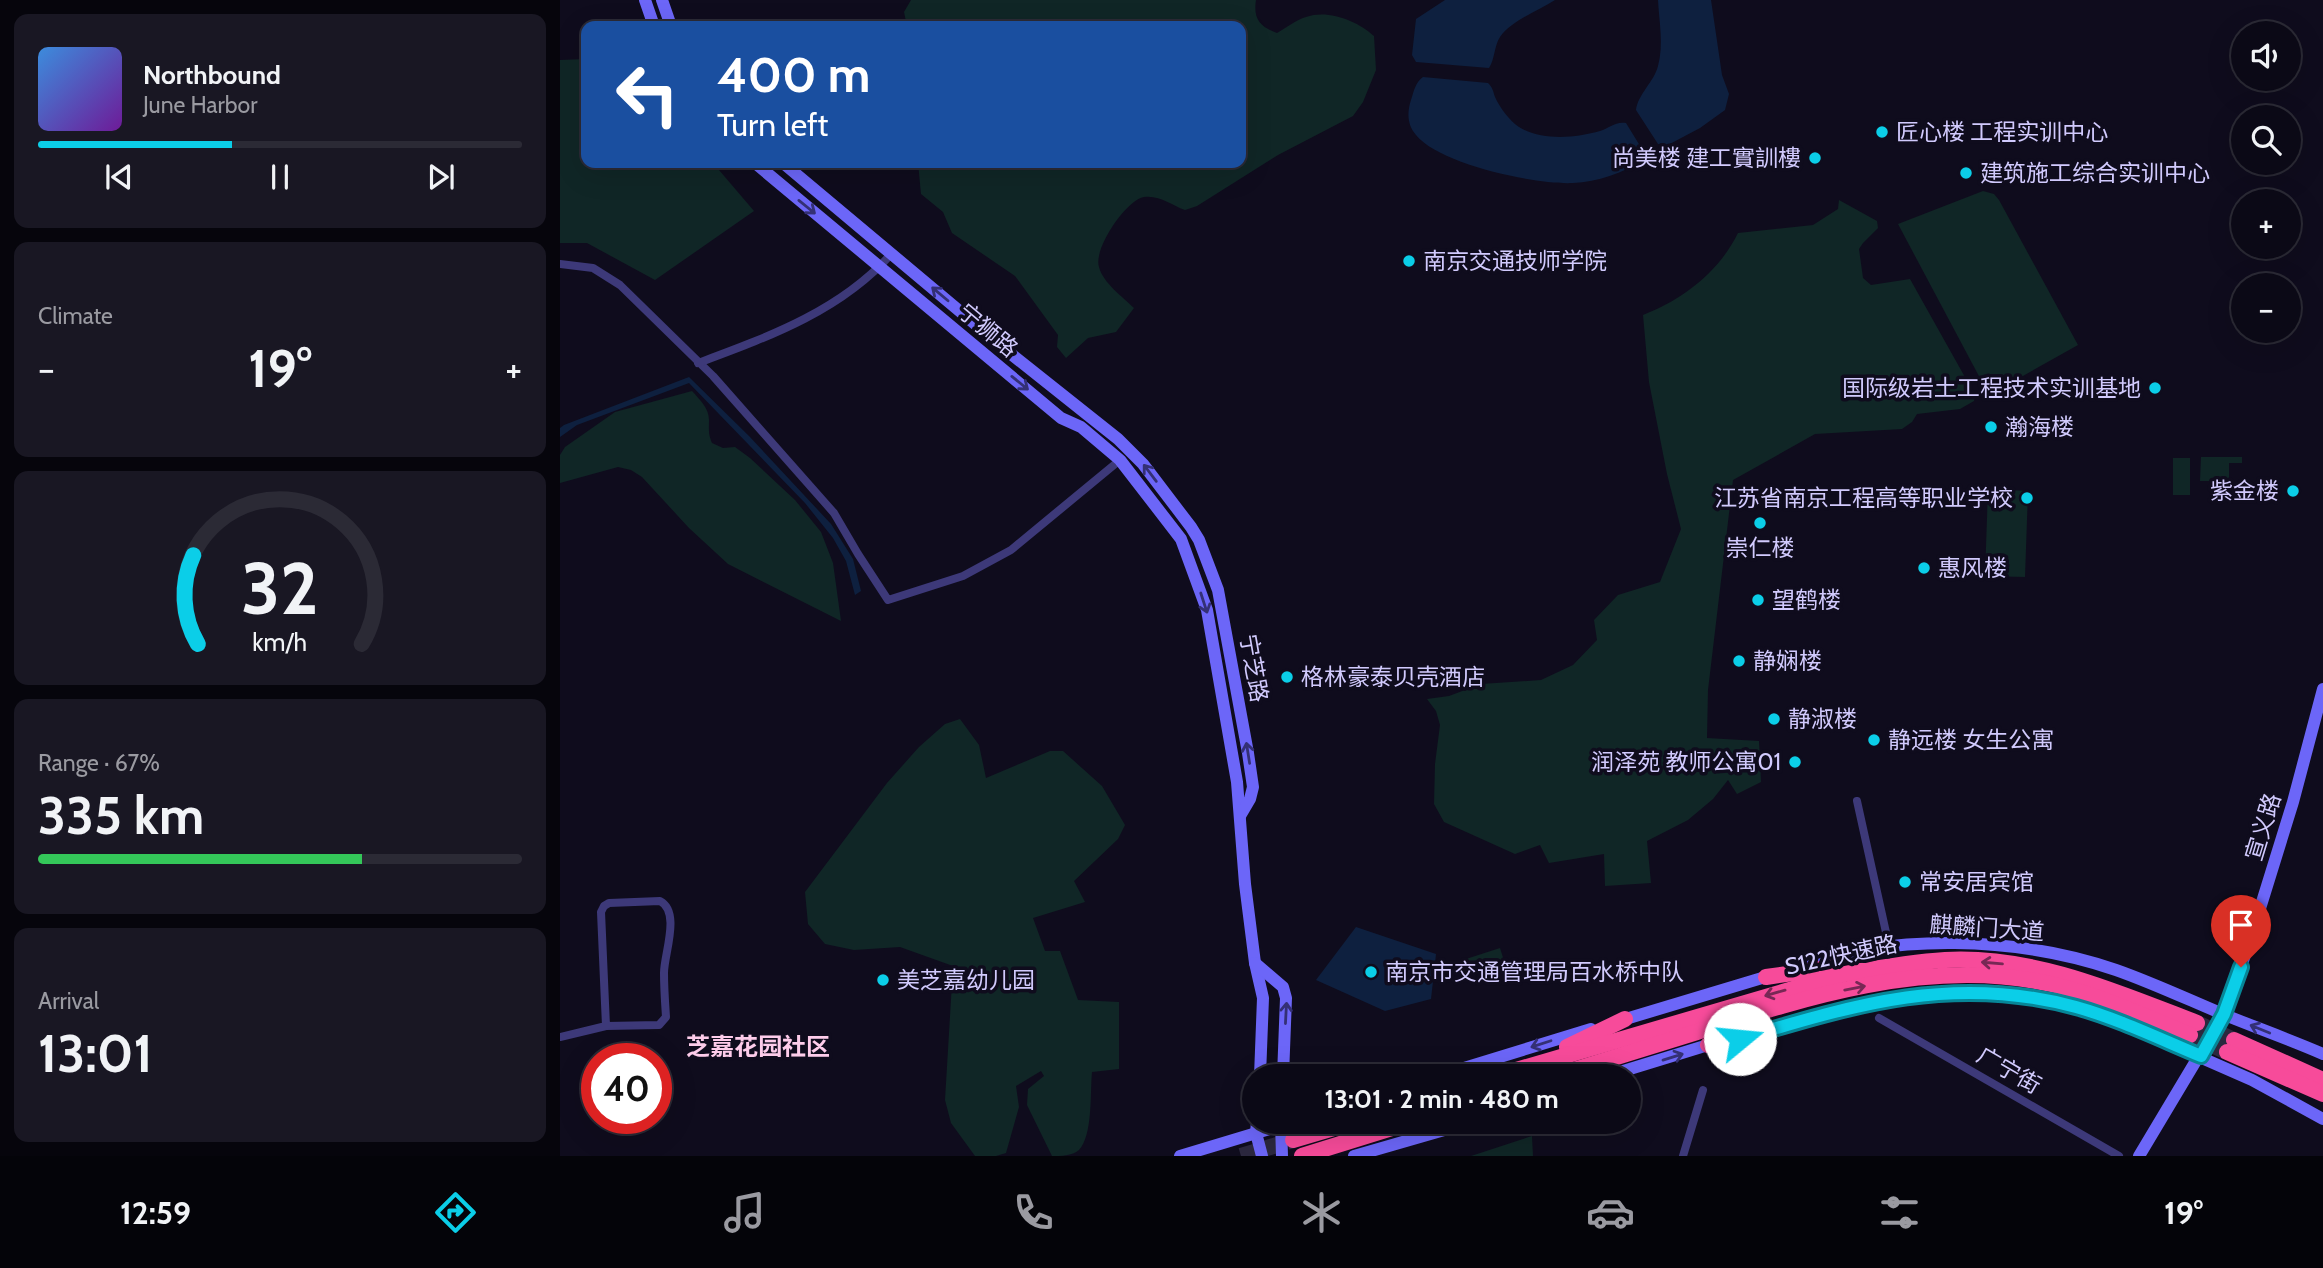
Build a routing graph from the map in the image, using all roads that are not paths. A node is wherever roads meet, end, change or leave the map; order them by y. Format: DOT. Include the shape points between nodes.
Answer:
graph roads {
  1 [pos="645,0"];
  2 [pos="662,0"];
  3 [pos="652,21"];
  4 [pos="669,21"];
  5 [pos="761,168"];
  6 [pos="789,168"];
  7 [pos="892,253"];
  8 [pos="560,264"];
  9 [pos="879,267"];
  10 [pos="698,363"];
  11 [pos="1120,460"];
  12 [pos="1191,527"];
  13 [pos="1181,539"];
  14 [pos="2323,689"];
  15 [pos="1857,801"];
  16 [pos="1239,818"];
  17 [pos="1889,946"];
  18 [pos="1255,964"];
  19 [pos="1900,964"];
  20 [pos="1766,977"];
  21 [pos="1805,999"];
  22 [pos="2224,1014"];
  23 [pos="1879,1018"];
  24 [pos="1625,1019"];
  25 [pos="606,1026"];
  26 [pos="560,1037"];
  27 [pos="1708,1045"];
  28 [pos="2231,1046"];
  29 [pos="2323,1054"];
  30 [pos="2201,1056"];
  31 [pos="1260,1064"];
  32 [pos="1283,1064"];
  33 [pos="1477,1064"];
  34 [pos="1530,1064"];
  35 [pos="1535,1064"];
  36 [pos="1594,1064"];
  37 [pos="1641,1066"];
  38 [pos="2315,1079"];
  39 [pos="1703,1090"];
  40 [pos="2323,1094"];
  41 [pos="2323,1101"];
  42 [pos="2323,1119"];
  43 [pos="1242,1133"];
  44 [pos="1258,1134"];
  45 [pos="1283,1134"];
  46 [pos="1313,1134"];
  47 [pos="1372,1134"];
  48 [pos="1430,1134"];
  49 [pos="1293,1140"];
  50 [pos="1180,1156"];
  51 [pos="1262,1156"];
  52 [pos="1282,1156"];
  53 [pos="1301,1156"];
  54 [pos="1354,1156"];
  55 [pos="1683,1156"];
  56 [pos="2119,1156"];
  57 [pos="2139,1156"];
  1 -- 3 [label="street"];
  2 -- 4 [label="street"];
  5 -- 9 [label="street, 宁狮路, one-way"];
  6 -- 7 [label="street, 宁狮路"];
  7 -- 9 [label="street"];
  12 -- 7 [label="street, 宁狮路, one-way" via="1118,439"];
  8 -- 10 [label="street" via="593,268 620,285"];
  9 -- 10 [label="street" via="805,321"];
  9 -- 11 [label="street, 宁狮路, one-way" via="1061,418 1081,427"];
  10 -- 11 [label="street" via="834,513 888,600 963,576 1011,550"];
  11 -- 13 [label="street, 宁狮路"];
  16 -- 12 [label="street, 宁芝路, one-way" via="1253,787 1248,753 1218,590"];
  13 -- 16 [label="street, 宁芝路, one-way" via="1207,610"];
  14 -- 22 [label="street, 宣义路" via="2293,802"];
  15 -- 17 [label="street"];
  16 -- 18 [label="street, 宁芝路"];
  17 -- 20 [label="street, 麒麟门大道" via="1838,955"];
  17 -- 22 [label="street, 麒麟门大道" via="1949,943 2046,952 2116,970"];
  18 -- 31 [label="street, 宁芝路" via="1263,998"];
  32 -- 18 [label="street, one-way" via="1283,986"];
  19 -- 20 [label="highway" via="1842,966"];
  21 -- 19 [label="highway, S122快速路, one-way" via="1937,976 2009,978 2057,985 2194,1029 2105,988 2060,973 1947,960"];
  19 -- 35 [label="highway, S122快速路, one-way" via="1784,990"];
  20 -- 24 [label="street, 麒麟门大道"];
  21 -- 27 [label="highway"];
  21 -- 36 [label="highway, S122快速路"];
  29 -- 22 [label="street, 麒麟门大道, one-way"];
  22 -- 30 [label="street, 宣义路"];
  23 -- 56 [label="street, 广宁街"];
  24 -- 33 [label="street, 麒麟门大道, one-way"];
  24 -- 34 [label="highway"];
  25 -- 25 [label="street" via="659,1025 666,1017 669,910 660,901 609,903 601,912"];
  25 -- 26 [label="street"];
  27 -- 30 [label="street" via="1863,1004 1985,993 2077,1008"];
  37 -- 27 [label="street, one-way"];
  28 -- 38 [label="highway"];
  30 -- 42 [label="street"];
  30 -- 57 [label="street, 宣义路"];
  38 -- 40 [label="highway"];
  38 -- 41 [label="highway"];
  39 -- 55 [label="street"];
  43 -- 50 [label="street"];
  44 -- 51 [label="street"];
  45 -- 52 [label="street"];
  46 -- 49 [label="highway"];
  47 -- 53 [label="highway"];
  48 -- 54 [label="street"];
}
